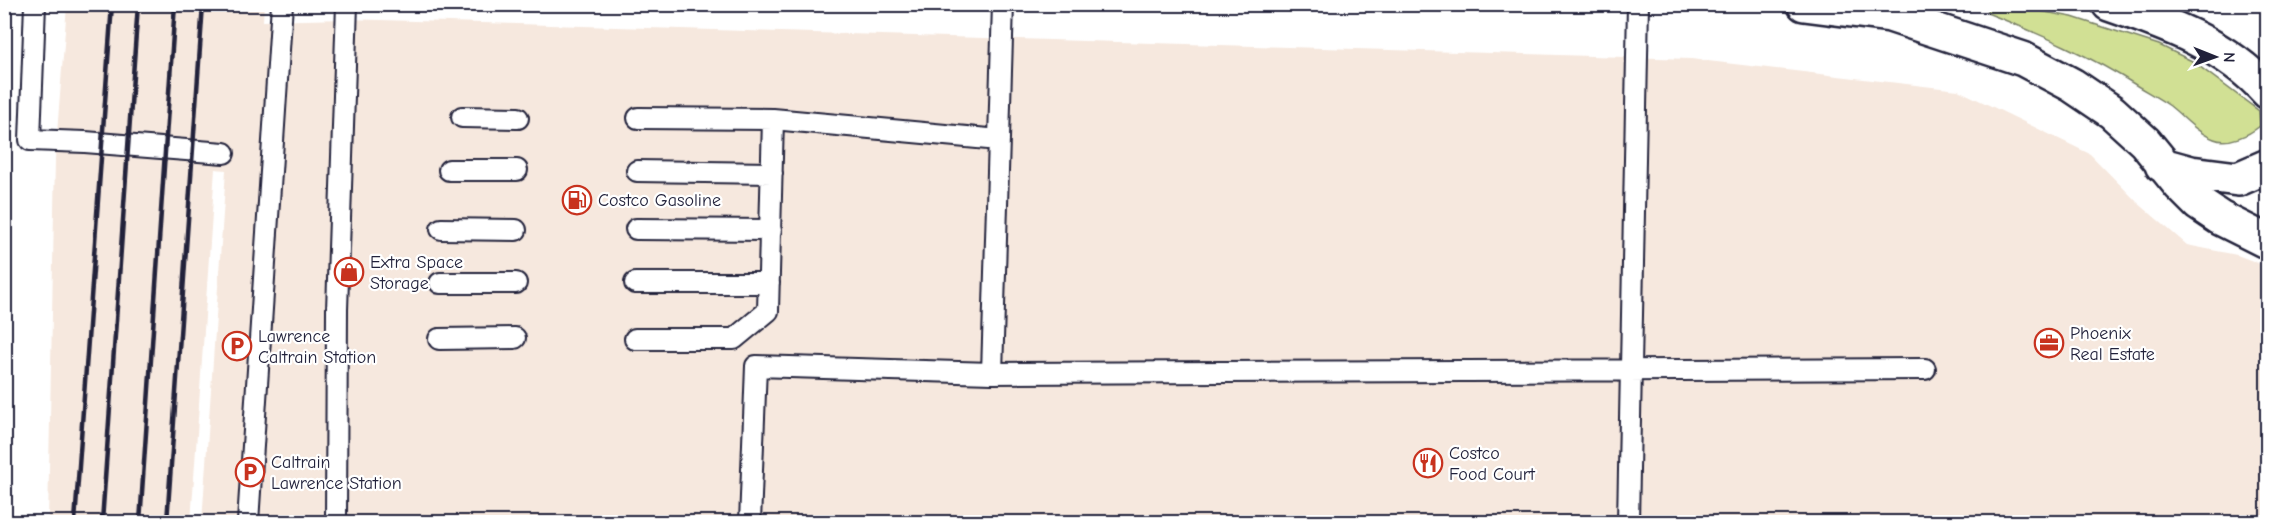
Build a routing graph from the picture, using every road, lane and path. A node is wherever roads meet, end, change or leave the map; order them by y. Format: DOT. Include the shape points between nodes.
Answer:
graph roads {
  1 [pos="35,4"];
  2 [pos="282,4"];
  3 [pos="347,4"];
  4 [pos="1003,4"];
  5 [pos="1638,4"];
  6 [pos="1804,4"];
  7 [pos="2109,4"];
  8 [pos="2268,92"];
  9 [pos="462,117"];
  10 [pos="518,118"];
  11 [pos="638,118"];
  12 [pos="773,119"];
  13 [pos="999,140"];
  14 [pos="224,153"];
  15 [pos="2162,165"];
  16 [pos="2268,166"];
  17 [pos="449,170"];
  18 [pos="517,170"];
  19 [pos="637,171"];
  20 [pos="772,173"];
  21 [pos="636,229"];
  22 [pos="441,230"];
  23 [pos="516,230"];
  24 [pos="771,230"];
  25 [pos="2268,242"];
  26 [pos="440,283"];
  27 [pos="516,283"];
  28 [pos="635,283"];
  29 [pos="769,283"];
  30 [pos="515,338"];
  31 [pos="439,339"];
  32 [pos="635,339"];
  33 [pos="1925,369"];
  34 [pos="1631,370"];
  35 [pos="992,373"];
  36 [pos="248,522"];
  37 [pos="336,522"];
  38 [pos="750,522"];
  39 [pos="1628,522"];
  1 -- 14 [label="lane" via="30,140"];
  2 -- 36 [label="lane"];
  3 -- 37 [label="lane" via="337,310"];
  4 -- 13 [label="lane"];
  5 -- 34 [label="lane"];
  6 -- 15 [label="main road" via="1890,15 2023,58 2072,84 2112,112 2145,142"];
  7 -- 8 [label="main road" via="2161,22 2214,47"];
  9 -- 10 [label="lane"];
  11 -- 12 [label="lane"];
  12 -- 13 [label="lane"];
  12 -- 20 [label="lane"];
  13 -- 35 [label="lane"];
  15 -- 16 [label="main road" via="2238,179"];
  15 -- 25 [label="main road" via="2199,204"];
  17 -- 18 [label="lane"];
  19 -- 20 [label="lane"];
  20 -- 24 [label="lane"];
  21 -- 24 [label="lane"];
  22 -- 23 [label="lane"];
  24 -- 29 [label="lane"];
  26 -- 27 [label="lane"];
  28 -- 29 [label="lane"];
  29 -- 32 [label="lane" via="768,311 734,339"];
  30 -- 31 [label="lane"];
  33 -- 34 [label="lane"];
  34 -- 35 [label="lane"];
  34 -- 39 [label="lane"];
  35 -- 38 [label="lane" via="756,366"];
}
